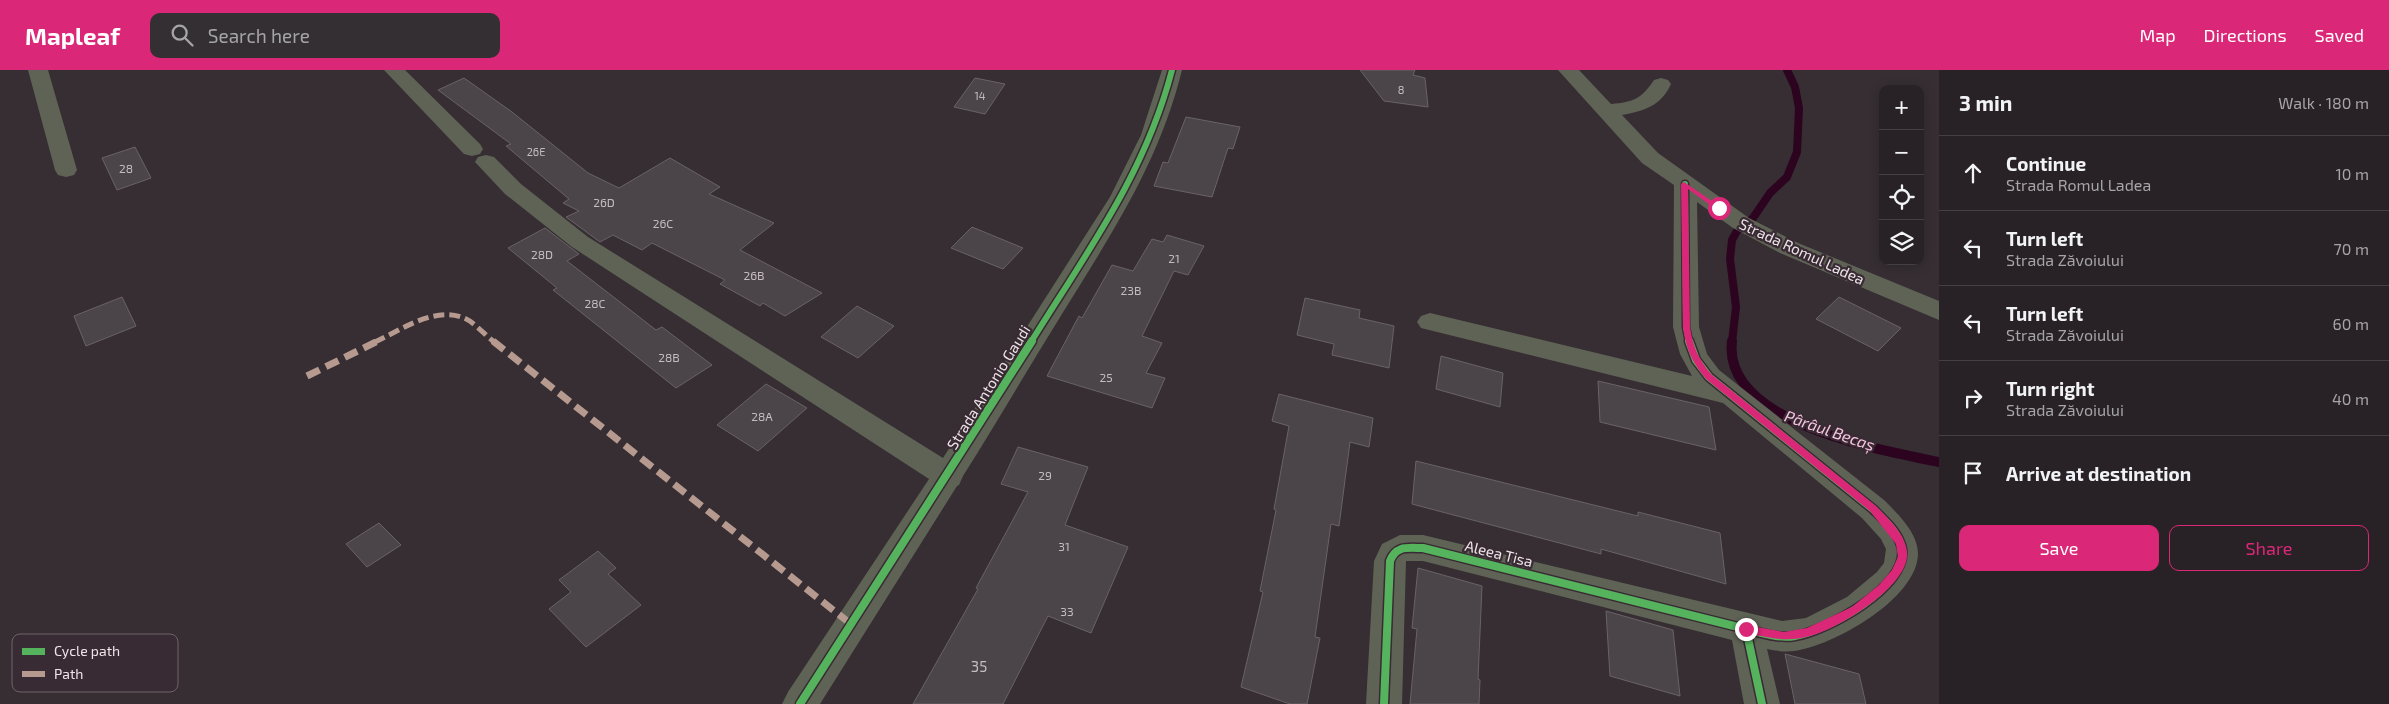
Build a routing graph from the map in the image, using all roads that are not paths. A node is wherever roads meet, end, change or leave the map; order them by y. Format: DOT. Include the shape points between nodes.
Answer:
graph roads {
  1 [pos="38,70"];
  2 [pos="394,70"];
  3 [pos="1172,70"];
  4 [pos="1568,70"];
  5 [pos="1660,84"];
  6 [pos="1605,110"];
  7 [pos="66,170"];
  8 [pos="1684,184"];
  9 [pos="1939,311"];
  10 [pos="1430,322"];
  11 [pos="1730,395"];
  12 [pos="949,477"];
  13 [pos="1746,629"];
  14 [pos="800,704"];
  15 [pos="1384,704"];
  16 [pos="1762,704"];
  1 -- 7 [label="street"];
  2 -- 12 [label="street" via="513,189 580,242"];
  3 -- 12 [label="street, Strada Antonio Gaudi" via="1150,142 1120,198"];
  4 -- 6 [label="street, Strada Romul Ladea"];
  5 -- 6 [label="street" via="1658,93 1646,102 1628,109"];
  6 -- 8 [label="street, Strada Romul Ladea" via="1650,158"];
  8 -- 9 [label="street, Strada Romul Ladea" via="1766,237"];
  8 -- 11 [label="street" via="1689,347 1702,370"];
  10 -- 11 [label="street"];
  11 -- 13 [label="street" via="1873,508 1895,534 1902,557 1896,572 1869,599 1855,610 1808,632 1784,636"];
  12 -- 14 [label="street, Strada Antonio Gaudi"];
  13 -- 15 [label="street, Aleea Tisa" via="1422,548 1400,548 1390,561"];
  13 -- 16 [label="street"];
}
